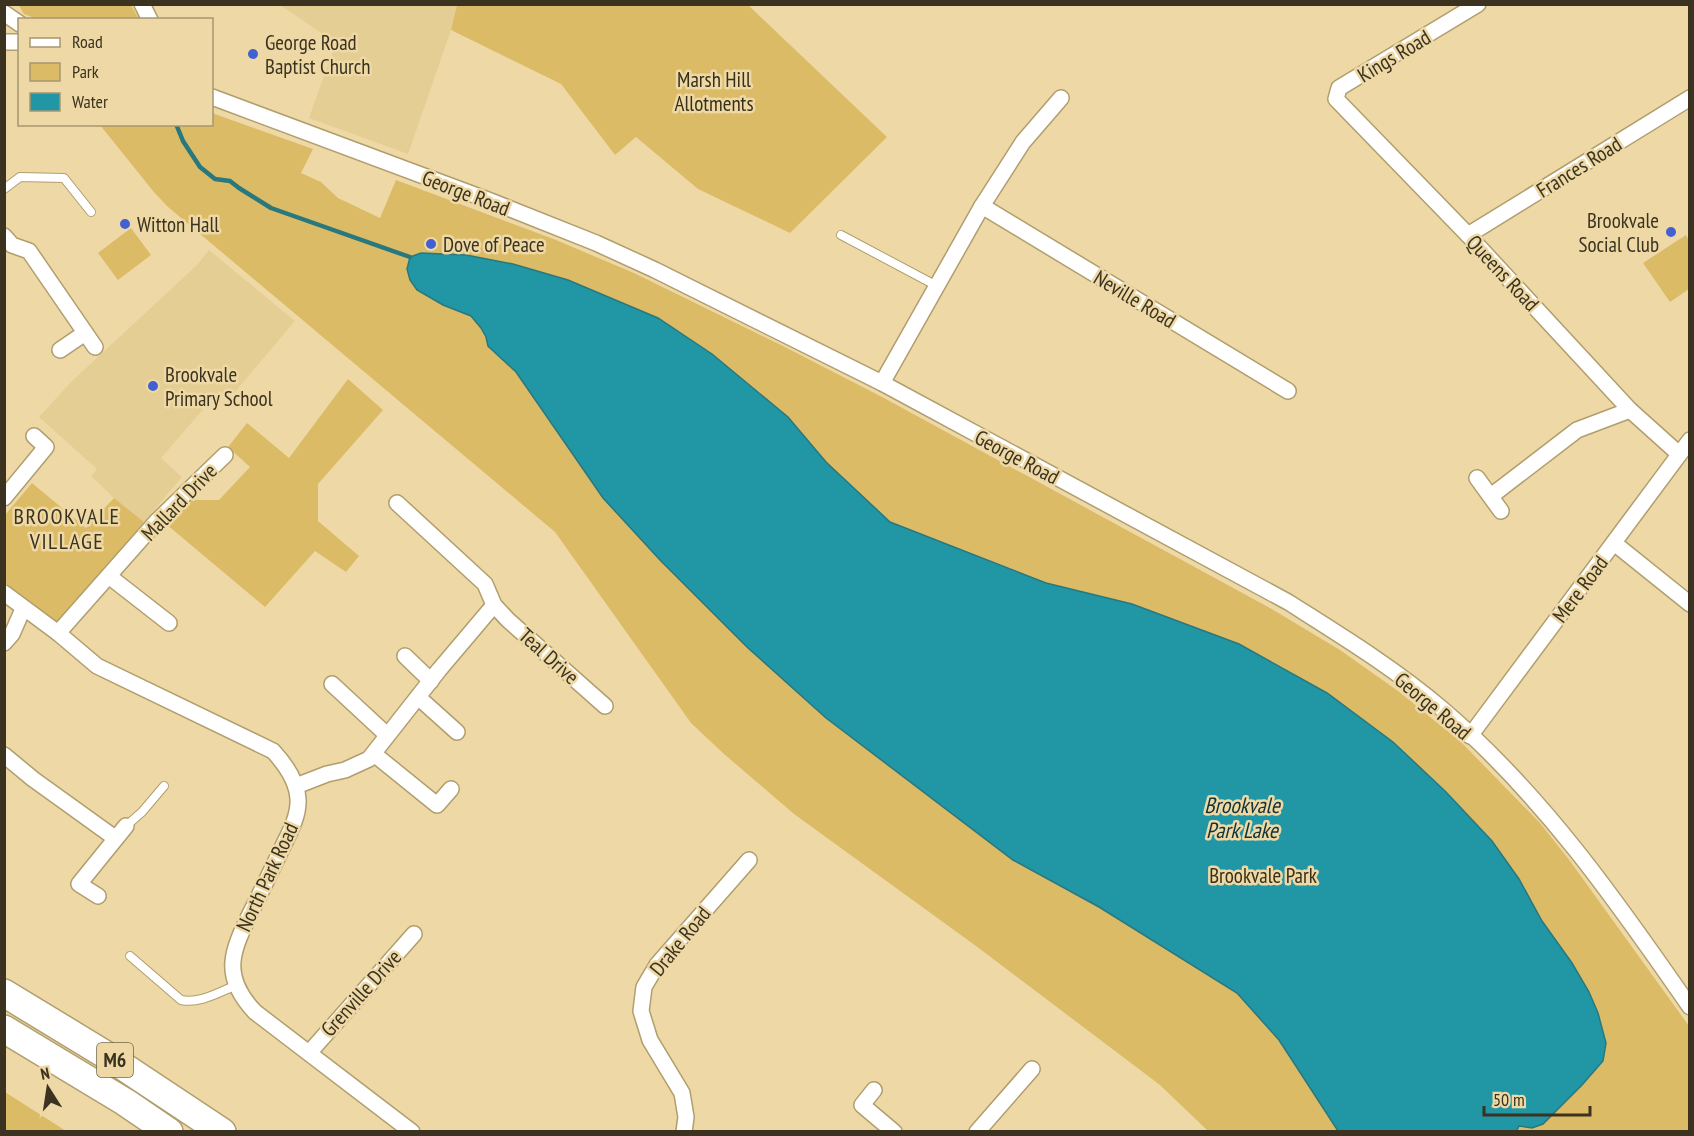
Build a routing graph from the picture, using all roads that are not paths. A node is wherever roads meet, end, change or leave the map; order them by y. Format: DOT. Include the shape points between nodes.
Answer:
graph roads {
  1 [pos="142,4"];
  2 [pos="1478,4"];
  3 [pos="4,13"];
  4 [pos="149,18"];
  5 [pos="18,23"];
  6 [pos="1339,88"];
  7 [pos="213,97"];
  8 [pos="1061,98"];
  9 [pos="1689,98"];
  10 [pos="4,189"];
  11 [pos="982,206"];
  12 [pos="91,212"];
  13 [pos="841,235"];
  14 [pos="1468,235"];
  15 [pos="4,236"];
  16 [pos="937,286"];
  17 [pos="85,333"];
  18 [pos="94,347"];
  19 [pos="60,350"];
  20 [pos="882,383"];
  21 [pos="1288,392"];
  22 [pos="1630,410"];
  23 [pos="34,436"];
  24 [pos="1689,440"];
  25 [pos="225,454"];
  26 [pos="1679,454"];
  27 [pos="1477,478"];
  28 [pos="1491,496"];
  29 [pos="4,498"];
  30 [pos="397,503"];
  31 [pos="1501,511"];
  32 [pos="1614,543"];
  33 [pos="110,577"];
  34 [pos="4,593"];
  35 [pos="1689,604"];
  36 [pos="494,605"];
  37 [pos="23,609"];
  38 [pos="169,623"];
  39 [pos="58,633"];
  40 [pos="4,642"];
  41 [pos="405,656"];
  42 [pos="431,681"];
  43 [pos="332,684"];
  44 [pos="418,697"];
  45 [pos="605,706"];
  46 [pos="458,732"];
  47 [pos="387,735"];
  48 [pos="1470,736"];
  49 [pos="374,754"];
  50 [pos="4,755"];
  51 [pos="164,786"];
  52 [pos="296,786"];
  53 [pos="451,789"];
  54 [pos="126,826"];
  55 [pos="115,838"];
  56 [pos="749,860"];
  57 [pos="98,896"];
  58 [pos="414,934"];
  59 [pos="130,956"];
  60 [pos="237,985"];
  61 [pos="4,993"];
  62 [pos="1688,1004"];
  63 [pos="4,1029"];
  64 [pos="309,1053"];
  65 [pos="1032,1069"];
  66 [pos="874,1090"];
  67 [pos="169,1131"];
  68 [pos="222,1131"];
  69 [pos="412,1131"];
  70 [pos="684,1131"];
  71 [pos="894,1131"];
  72 [pos="977,1131"];
  1 -- 4 [label="street"];
  2 -- 6 [label="street, Kings Road"];
  3 -- 5 [label="street"];
  6 -- 14 [label="street, Queens Road" via="1336,99"];
  7 -- 20 [label="street, George Road" via="596,243"];
  8 -- 11 [label="street" via="1023,142"];
  9 -- 14 [label="street, Frances Road"];
  10 -- 12 [label="lane" via="20,177 64,178"];
  11 -- 16 [label="street"];
  11 -- 21 [label="street, Neville Road"];
  13 -- 16 [label="lane"];
  14 -- 22 [label="street, Queens Road"];
  15 -- 17 [label="street" via="12,245 29,251"];
  16 -- 20 [label="street"];
  17 -- 18 [label="street"];
  17 -- 19 [label="street"];
  20 -- 48 [label="street, George Road" via="1288,602 1406,681"];
  22 -- 26 [label="street, Queens Road"];
  22 -- 28 [label="street" via="1577,430"];
  23 -- 29 [label="street" via="46,447"];
  24 -- 26 [label="street, Mere Road"];
  25 -- 33 [label="street, Mallard Drive" via="157,521"];
  26 -- 32 [label="street, Mere Road"];
  27 -- 28 [label="street"];
  28 -- 31 [label="street"];
  30 -- 36 [label="street, Teal Drive" via="485,584"];
  32 -- 35 [label="street"];
  32 -- 48 [label="street, Mere Road"];
  33 -- 38 [label="street"];
  33 -- 39 [label="street, Mallard Drive"];
  34 -- 37 [label="street"];
  36 -- 42 [label="street"];
  36 -- 45 [label="street, Teal Drive"];
  37 -- 39 [label="street"];
  37 -- 40 [label="street"];
  39 -- 52 [label="street" via="97,666 273,751"];
  41 -- 42 [label="street"];
  42 -- 44 [label="street"];
  43 -- 47 [label="street"];
  44 -- 46 [label="street"];
  44 -- 47 [label="street"];
  47 -- 49 [label="street"];
  48 -- 62 [label="street, George Road" via="1549,816"];
  49 -- 52 [label="street" via="361,764"];
  49 -- 53 [label="street" via="437,805"];
  50 -- 55 [label="street"];
  51 -- 54 [label="lane"];
  52 -- 60 [label="street, North Park Road" via="298,807 294,822 234,946 233,974"];
  54 -- 55 [label="street"];
  55 -- 57 [label="street" via="79,884"];
  56 -- 70 [label="street, Drake Road" via="657,965 644,987 641,1011 650,1040 682,1093"];
  58 -- 64 [label="street, Grenville Drive"];
  59 -- 60 [label="lane" via="181,999 198,1000"];
  60 -- 64 [label="street, North Park Road" via="255,1012"];
  61 -- 68 [label="highway, M6" via="106,1054"];
  63 -- 67 [label="highway, M6"];
  64 -- 69 [label="street, North Park Road"];
  65 -- 72 [label="street"];
  66 -- 71 [label="street" via="862,1105"];
}
